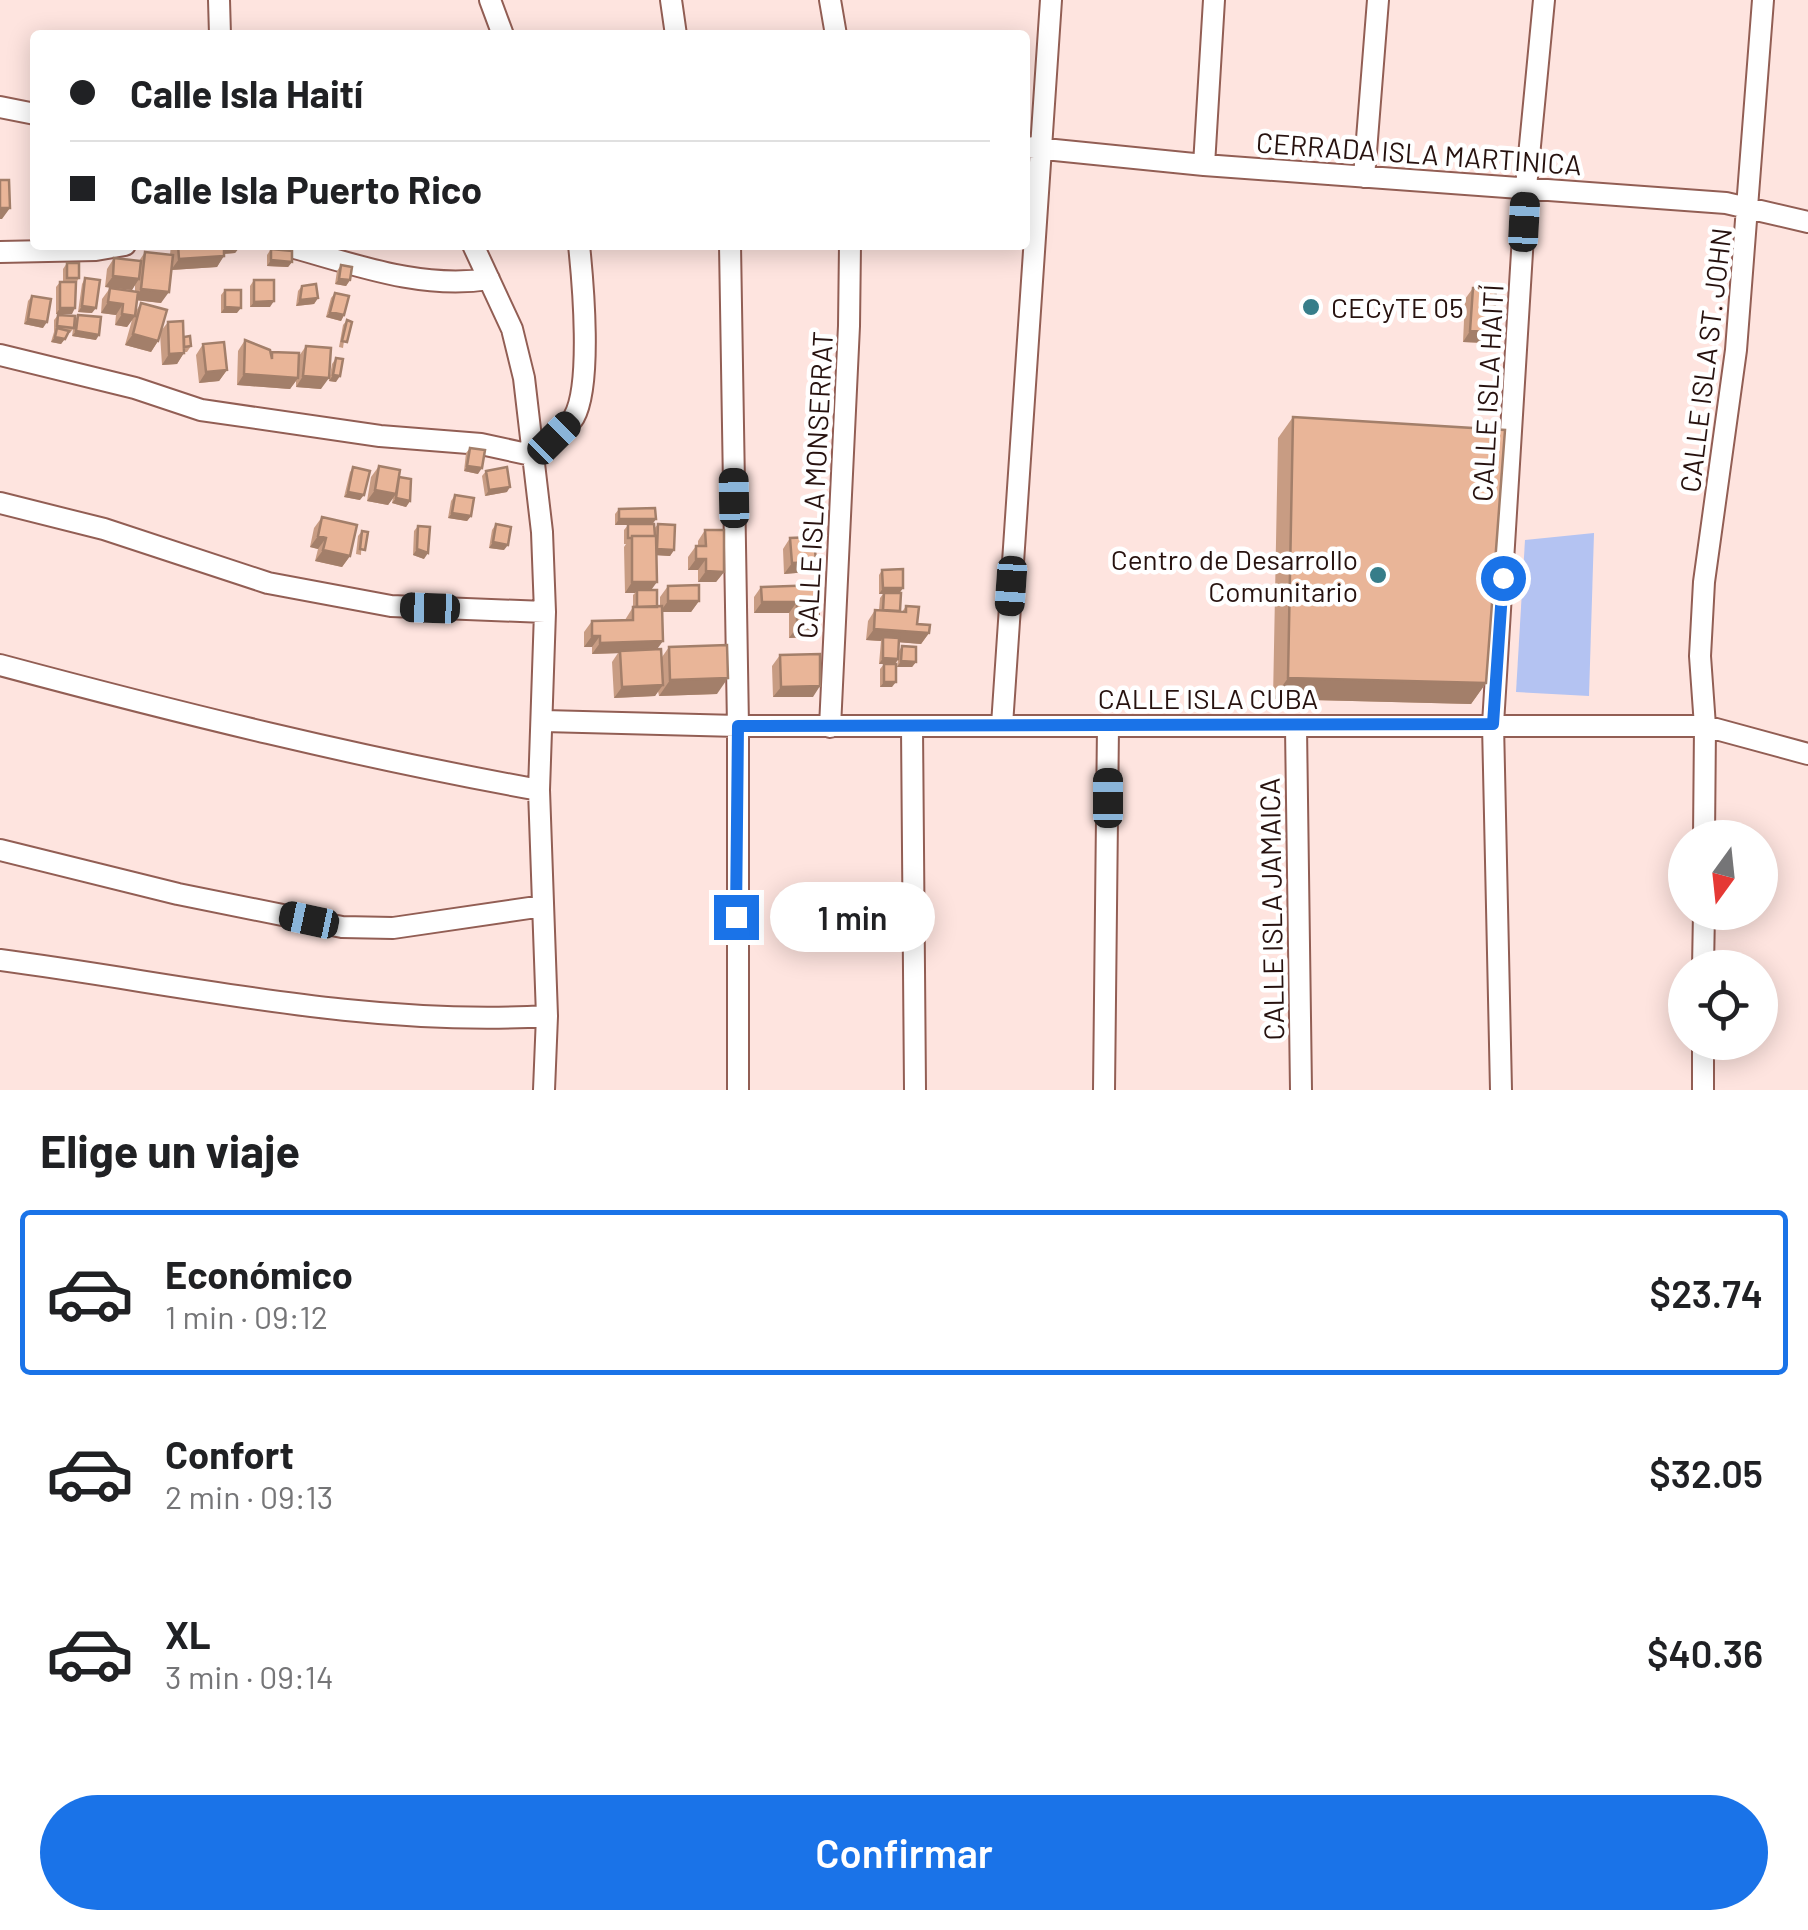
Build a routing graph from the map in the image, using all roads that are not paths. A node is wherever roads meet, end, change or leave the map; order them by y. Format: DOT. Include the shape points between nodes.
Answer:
graph roads {
  1 [pos="220,0"];
  2 [pos="490,0"];
  3 [pos="671,0"];
  4 [pos="830,0"];
  5 [pos="1051,0"];
  6 [pos="1214,0"];
  7 [pos="1378,0"];
  8 [pos="1544,0"];
  9 [pos="1763,0"];
  10 [pos="220,30"];
  11 [pos="501,30"];
  12 [pos="675,30"];
  13 [pos="835,30"];
  14 [pos="0,107"];
  15 [pos="30,113"];
  16 [pos="1032,148"];
  17 [pos="1204,165"];
  18 [pos="1364,177"];
  19 [pos="1030,186"];
  20 [pos="1526,187"];
  21 [pos="1750,206"];
  22 [pos="1808,222"];
  23 [pos="96,250"];
  24 [pos="303,250"];
  25 [pos="476,250"];
  26 [pos="580,250"];
  27 [pos="730,250"];
  28 [pos="850,250"];
  29 [pos="1027,250"];
  30 [pos="0,252"];
  31 [pos="489,278"];
  32 [pos="0,354"];
  33 [pos="536,456"];
  34 [pos="0,503"];
  35 [pos="545,612"];
  36 [pos="0,665"];
  37 [pos="544,721"];
  38 [pos="1493,724"];
  39 [pos="1002,725"];
  40 [pos="738,726"];
  41 [pos="912,726"];
  42 [pos="1108,726"];
  43 [pos="1296,726"];
  44 [pos="1705,726"];
  45 [pos="830,727"];
  46 [pos="1808,754"];
  47 [pos="540,790"];
  48 [pos="1704,820"];
  49 [pos="0,850"];
  50 [pos="543,906"];
  51 [pos="0,960"];
  52 [pos="547,1016"];
  53 [pos="1703,1060"];
  54 [pos="544,1090"];
  55 [pos="738,1090"];
  56 [pos="915,1090"];
  57 [pos="1104,1090"];
  58 [pos="1301,1090"];
  59 [pos="1501,1090"];
  60 [pos="1702,1090"];
  1 -- 10 [label="street"];
  2 -- 11 [label="street"];
  3 -- 12 [label="street"];
  4 -- 13 [label="street"];
  5 -- 16 [label="street"];
  6 -- 17 [label="street"];
  7 -- 18 [label="street"];
  8 -- 20 [label="street, CALLE ISLA HAITÍ"];
  9 -- 21 [label="street, CALLE ISLA ST. JOHN"];
  14 -- 15 [label="street"];
  16 -- 17 [label="street, CERRADA ISLA MARTINICA"];
  16 -- 19 [label="street"];
  17 -- 18 [label="street, CERRADA ISLA MARTINICA"];
  18 -- 20 [label="street, CERRADA ISLA MARTINICA"];
  20 -- 21 [label="street, CERRADA ISLA MARTINICA"];
  20 -- 38 [label="street, CALLE ISLA HAITÍ"];
  21 -- 22 [label="street, CERRADA ISLA MARTINICA"];
  21 -- 44 [label="street, CALLE ISLA ST. JOHN" via="1704,582"];
  23 -- 30 [label="street"];
  24 -- 31 [label="street" via="411,279 459,284"];
  25 -- 31 [label="street"];
  26 -- 33 [label="street" via="581,400 572,420"];
  27 -- 40 [label="street"];
  28 -- 45 [label="street, CALLE ISLA MONSERRAT"];
  29 -- 39 [label="street"];
  31 -- 33 [label="street" via="516,345"];
  32 -- 33 [label="street" via="201,410"];
  33 -- 35 [label="street"];
  34 -- 35 [label="street" via="268,583 392,606"];
  35 -- 37 [label="street"];
  36 -- 47 [label="street" via="248,730"];
  37 -- 40 [label="street, CALLE ISLA CUBA"];
  37 -- 47 [label="street"];
  38 -- 43 [label="street, CALLE ISLA CUBA"];
  38 -- 44 [label="street, CALLE ISLA CUBA"];
  38 -- 59 [label="street, CALLE ISLA HAITÍ"];
  39 -- 41 [label="street, CALLE ISLA CUBA"];
  39 -- 42 [label="street, CALLE ISLA CUBA"];
  40 -- 45 [label="street, CALLE ISLA CUBA"];
  40 -- 55 [label="street"];
  41 -- 45 [label="street, CALLE ISLA CUBA"];
  41 -- 56 [label="street"];
  42 -- 43 [label="street, CALLE ISLA CUBA"];
  42 -- 57 [label="street"];
  43 -- 58 [label="street, CALLE ISLA JAMAICA"];
  44 -- 46 [label="street, CALLE ISLA CUBA"];
  44 -- 48 [label="street, CALLE ISLA ST. JOHN"];
  47 -- 50 [label="street"];
  49 -- 50 [label="street" via="342,926 411,926"];
  50 -- 52 [label="street"];
  51 -- 52 [label="street" via="291,1005 411,1017"];
  52 -- 54 [label="street"];
  53 -- 60 [label="street"];
}
